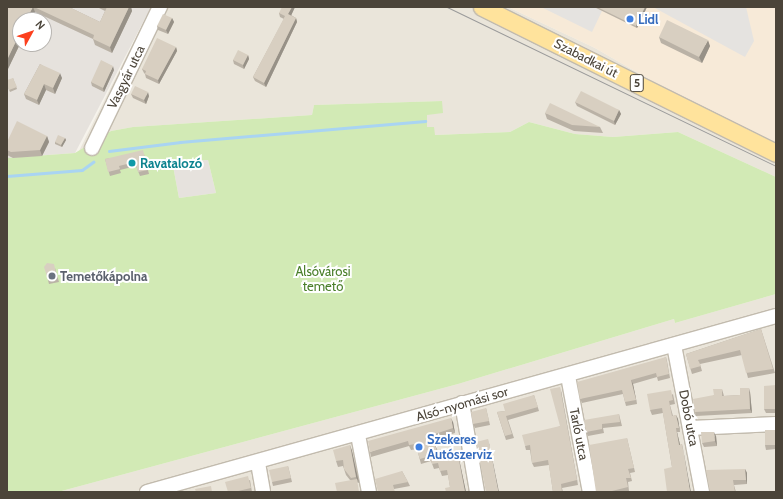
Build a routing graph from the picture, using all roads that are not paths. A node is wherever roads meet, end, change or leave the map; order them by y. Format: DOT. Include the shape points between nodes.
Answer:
graph roads {
  1 [pos="160,7"];
  2 [pos="482,7"];
  3 [pos="92,148"];
  4 [pos="776,153"];
  5 [pos="776,316"];
  6 [pos="674,345"];
  7 [pos="568,376"];
  8 [pos="462,403"];
  9 [pos="776,424"];
  10 [pos="691,428"];
  11 [pos="358,435"];
  12 [pos="258,463"];
  13 [pos="147,492"];
  14 [pos="263,492"];
  15 [pos="368,492"];
  16 [pos="477,492"];
  17 [pos="590,492"];
  18 [pos="702,492"];
  1 -- 3 [label="street, Vasgyár utca"];
  2 -- 4 [label="main road, Szabadkai út / 5"];
  5 -- 6 [label="street, Alsó-nyomási sor"];
  6 -- 7 [label="street, Alsó-nyomási sor"];
  6 -- 10 [label="street, Dobó utca"];
  7 -- 8 [label="street, Alsó-nyomási sor"];
  7 -- 17 [label="street, Tarló utca"];
  8 -- 11 [label="street, Alsó-nyomási sor"];
  8 -- 16 [label="street"];
  9 -- 10 [label="street"];
  10 -- 18 [label="street, Dobó utca"];
  11 -- 12 [label="street, Alsó-nyomási sor"];
  11 -- 15 [label="street"];
  12 -- 13 [label="street, Alsó-nyomási sor"];
  12 -- 14 [label="street"];
}
